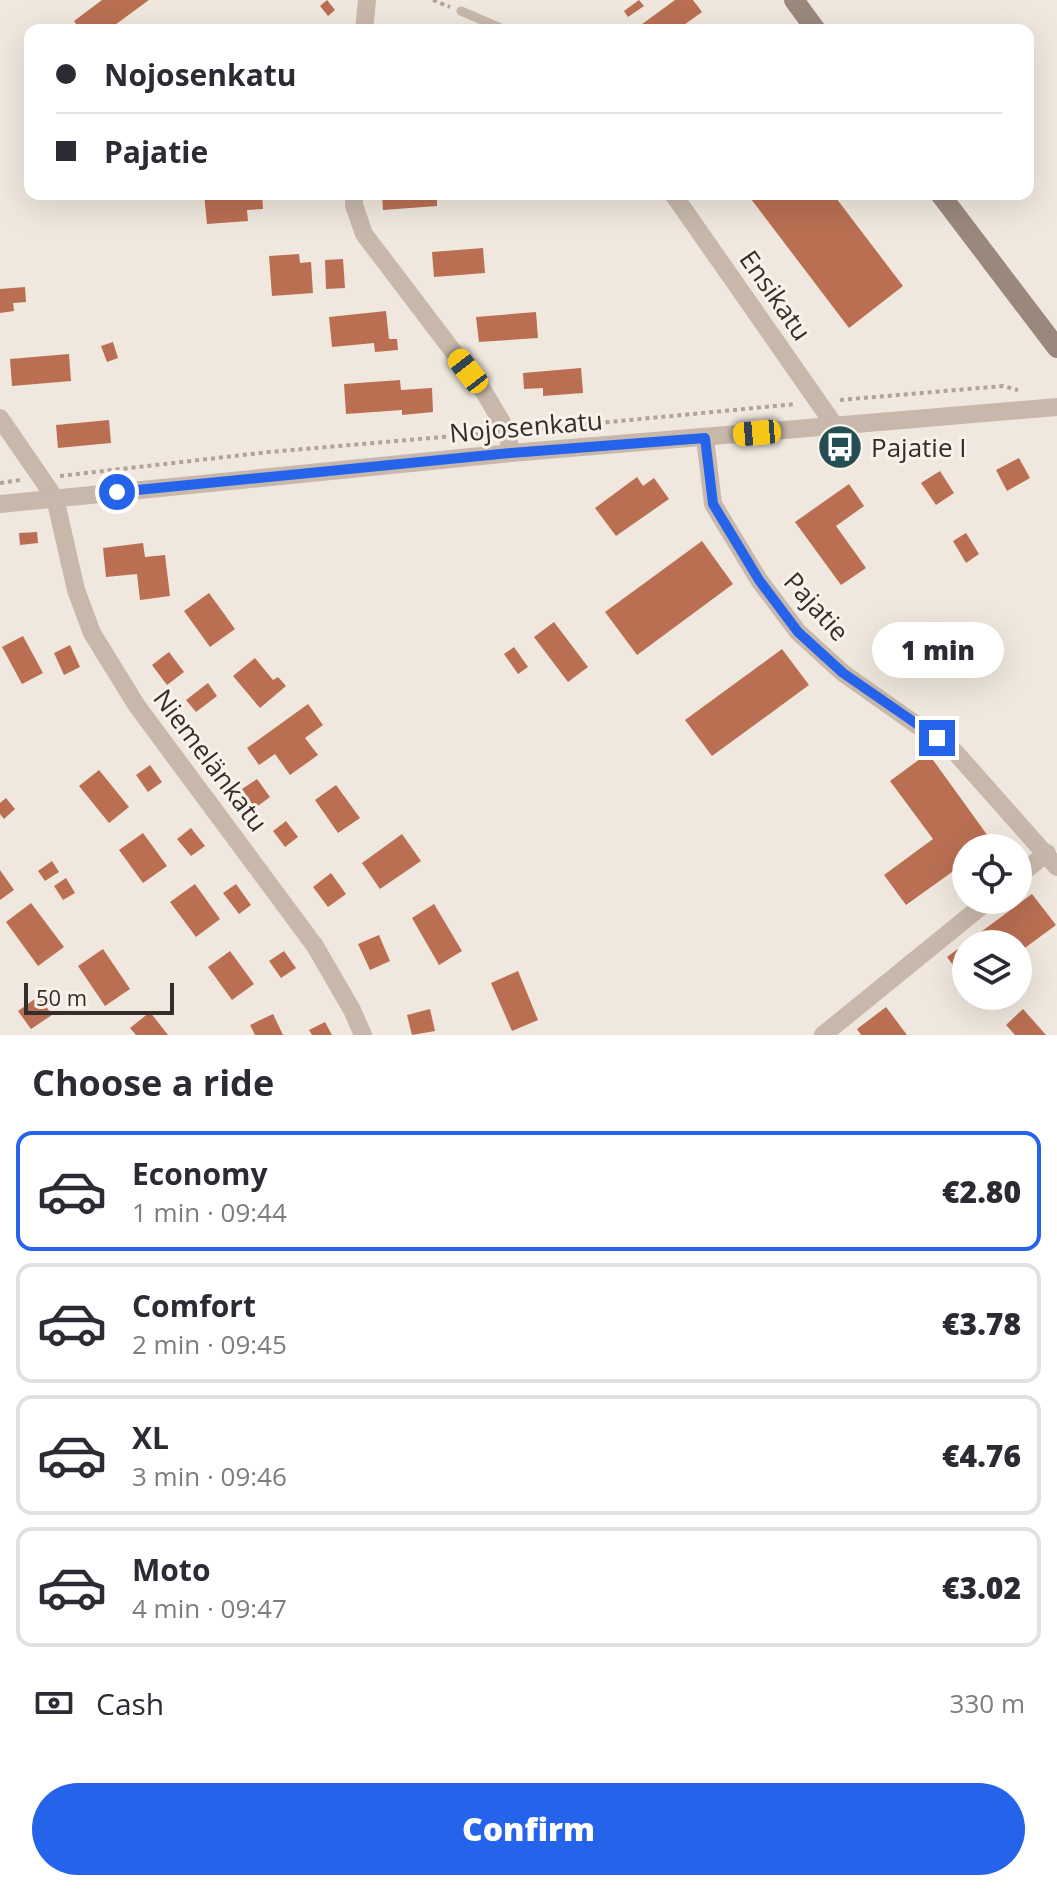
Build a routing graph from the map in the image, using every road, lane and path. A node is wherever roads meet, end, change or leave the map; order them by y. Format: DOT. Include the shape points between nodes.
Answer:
graph roads {
  1 [pos="367,0"];
  2 [pos="794,0"];
  3 [pos="461,11"];
  4 [pos="365,24"];
  5 [pos="491,24"];
  6 [pos="812,24"];
  7 [pos="354,200"];
  8 [pos="677,200"];
  9 [pos="945,200"];
  10 [pos="1057,348"];
  11 [pos="1057,407"];
  12 [pos="0,418"];
  13 [pos="835,426"];
  14 [pos="705,438"];
  15 [pos="511,453"];
  16 [pos="55,498"];
  17 [pos="0,504"];
  18 [pos="1052,860"];
  19 [pos="1032,869"];
  20 [pos="972,914"];
  21 [pos="363,1035"];
  22 [pos="823,1035"];
  1 -- 4 [label="street"];
  2 -- 6 [label="main road"];
  3 -- 5 [label="lane"];
  7 -- 15 [label="street" via="364,234 484,392 507,431"];
  8 -- 13 [label="street, Ensikatu"];
  9 -- 10 [label="main road"];
  11 -- 13 [label="street, Nojosenkatu"];
  12 -- 16 [label="street"];
  13 -- 14 [label="street, Nojosenkatu"];
  14 -- 15 [label="street, Nojosenkatu"];
  14 -- 18 [label="street, Pajatie" via="713,504 798,632 843,673 955,752"];
  15 -- 16 [label="street, Nojosenkatu"];
  16 -- 17 [label="street, Nojosenkatu"];
  16 -- 21 [label="street, Niemelänkatu" via="76,590 92,633 137,706 315,946"];
  18 -- 19 [label="street"];
  20 -- 22 [label="street"];
}
